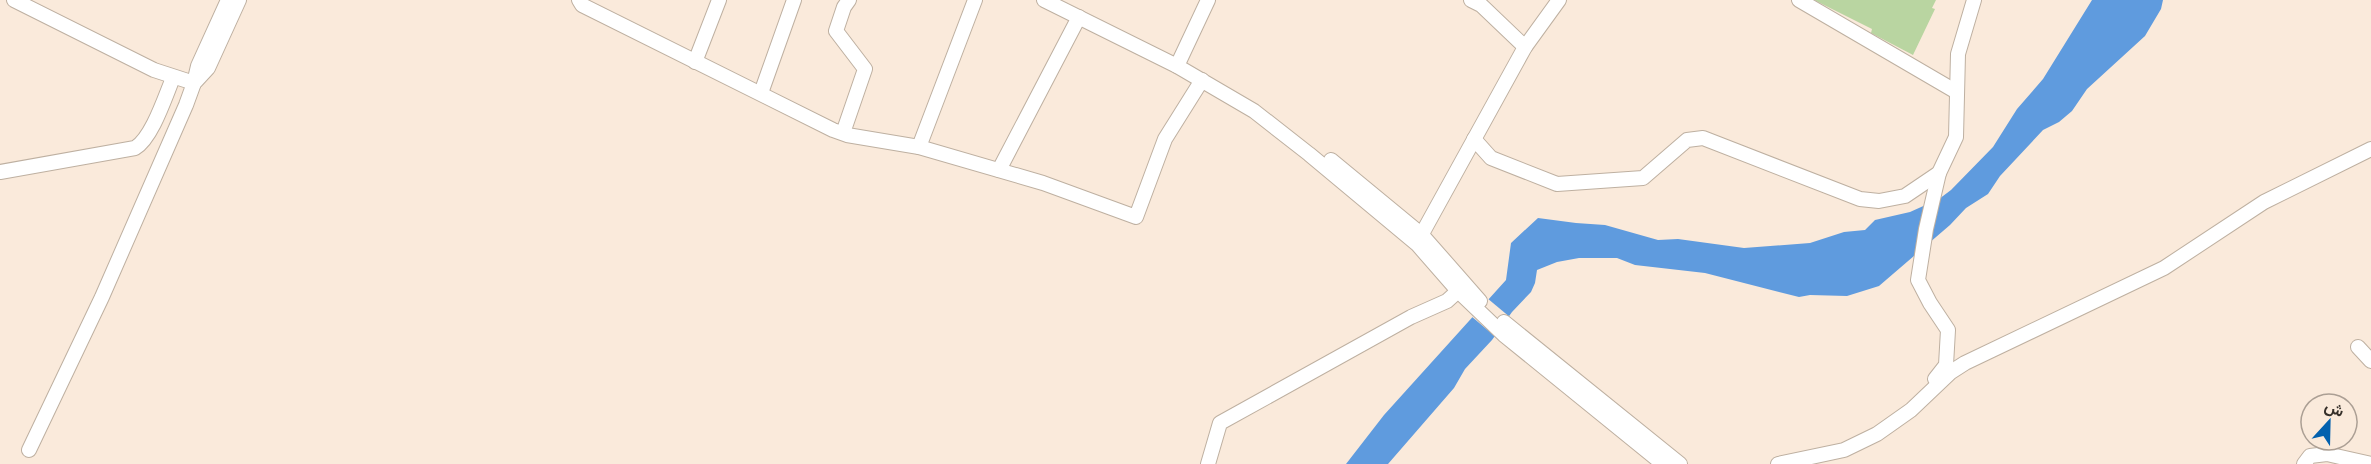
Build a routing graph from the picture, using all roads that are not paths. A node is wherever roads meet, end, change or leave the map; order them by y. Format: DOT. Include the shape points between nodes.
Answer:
graph roads {
  1 [pos="14,0"];
  2 [pos="228,0"];
  3 [pos="239,0"];
  4 [pos="579,0"];
  5 [pos="719,0"];
  6 [pos="794,0"];
  7 [pos="849,0"];
  8 [pos="975,0"];
  9 [pos="1044,0"];
  10 [pos="1064,0"];
  11 [pos="1208,0"];
  12 [pos="1471,0"];
  13 [pos="1559,0"];
  14 [pos="1799,0"];
  15 [pos="1974,0"];
  16 [pos="1079,17"];
  17 [pos="1525,47"];
  18 [pos="695,62"];
  19 [pos="1179,62"];
  20 [pos="173,78"];
  21 [pos="1202,80"];
  22 [pos="194,83"];
  23 [pos="1955,91"];
  24 [pos="761,93"];
  25 [pos="843,133"];
  26 [pos="1474,139"];
  27 [pos="920,147"];
  28 [pos="2371,149"];
  29 [pos="999,170"];
  30 [pos="0,172"];
  31 [pos="1939,174"];
  32 [pos="1419,240"];
  33 [pos="1458,291"];
  34 [pos="1478,305"];
  35 [pos="1507,331"];
  36 [pos="2371,353"];
  37 [pos="2371,361"];
  38 [pos="1911,410"];
  39 [pos="29,450"];
  40 [pos="1208,464"];
  41 [pos="1663,464"];
  42 [pos="1680,464"];
  43 [pos="1778,464"];
  44 [pos="2304,464"];
  45 [pos="2371,464"];
  1 -- 20 [label="street"];
  2 -- 22 [label="street"];
  3 -- 22 [label="street" via="208,68"];
  4 -- 18 [label="street"];
  5 -- 18 [label="street"];
  6 -- 24 [label="street"];
  7 -- 25 [label="street" via="836,31 865,69"];
  8 -- 27 [label="street"];
  9 -- 16 [label="street"];
  10 -- 19 [label="street"];
  11 -- 19 [label="street"];
  12 -- 17 [label="street"];
  13 -- 17 [label="street"];
  14 -- 23 [label="street"];
  15 -- 23 [label="street" via="1958,54"];
  16 -- 19 [label="street"];
  16 -- 29 [label="street"];
  17 -- 26 [label="street"];
  18 -- 24 [label="street"];
  19 -- 21 [label="street"];
  19 -- 32 [label="street" via="1259,105 1314,146"];
  20 -- 22 [label="street"];
  20 -- 30 [label="street" via="149,132 135,148"];
  21 -- 29 [label="street" via="1165,139 1136,217"];
  21 -- 32 [label="street" via="1254,111"];
  22 -- 39 [label="street" via="102,297"];
  23 -- 31 [label="street" via="1956,137"];
  24 -- 25 [label="street"];
  25 -- 27 [label="street"];
  26 -- 31 [label="street" via="1491,158 1557,184 1643,178 1687,141 1703,138 1860,199 1879,201 1905,196"];
  26 -- 32 [label="street"];
  27 -- 29 [label="street"];
  28 -- 38 [label="street" via="2264,202 2164,268 1965,363"];
  31 -- 38 [label="street" via="1918,280 1948,330 1946,365"];
  32 -- 33 [label="street"];
  32 -- 34 [label="street"];
  33 -- 34 [label="street"];
  33 -- 40 [label="street" via="1220,423"];
  34 -- 35 [label="street"];
  35 -- 41 [label="street"];
  35 -- 42 [label="street"];
  36 -- 37 [label="street" via="2358,347"];
  38 -- 43 [label="street" via="1844,450"];
  44 -- 45 [label="street" via="2310,456 2327,454"];
}
